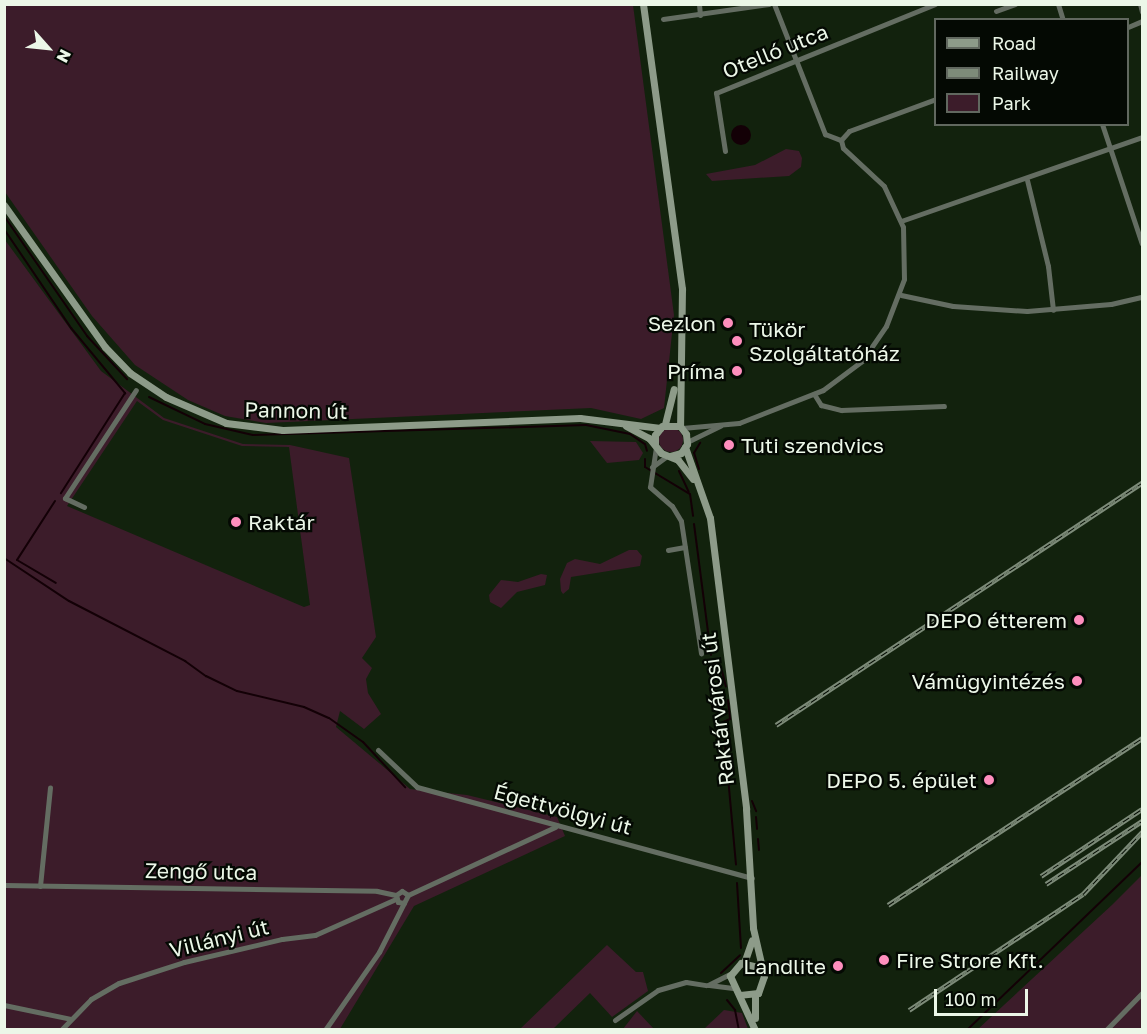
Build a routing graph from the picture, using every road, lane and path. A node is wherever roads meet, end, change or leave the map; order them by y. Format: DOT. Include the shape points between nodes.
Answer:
graph roads {
  1 [pos="643,4"];
  2 [pos="699,4"];
  3 [pos="770,4"];
  4 [pos="774,4"];
  5 [pos="935,4"];
  6 [pos="1015,4"];
  7 [pos="1140,4"];
  8 [pos="921,7"];
  9 [pos="996,11"];
  10 [pos="1143,12"];
  11 [pos="700,15"];
  12 [pos="663,20"];
  13 [pos="1143,21"];
  14 [pos="1129,27"];
  15 [pos="796,59"];
  16 [pos="934,100"];
  17 [pos="1103,126"];
  18 [pos="1143,137"];
  19 [pos="840,140"];
  20 [pos="1110,149"];
  21 [pos="725,151"];
  22 [pos="1027,180"];
  23 [pos="4,205"];
  24 [pos="901,221"];
  25 [pos="1143,244"];
  26 [pos="901,295"];
  27 [pos="1143,297"];
  28 [pos="1053,310"];
  29 [pos="679,357"];
  30 [pos="136,390"];
  31 [pos="814,394"];
  32 [pos="944,406"];
  33 [pos="613,421"];
  34 [pos="662,426"];
  35 [pos="720,426"];
  36 [pos="681,427"];
  37 [pos="686,445"];
  38 [pos="656,446"];
  39 [pos="669,456"];
  40 [pos="652,467"];
  41 [pos="700,488"];
  42 [pos="84,507"];
  43 [pos="685,547"];
  44 [pos="668,550"];
  45 [pos="701,652"];
  46 [pos="378,750"];
  47 [pos="50,788"];
  48 [pos="555,827"];
  49 [pos="752,878"];
  50 [pos="4,885"];
  51 [pos="40,886"];
  52 [pos="408,895"];
  53 [pos="396,897"];
  54 [pos="404,903"];
  55 [pos="753,928"];
  56 [pos="744,963"];
  57 [pos="759,967"];
  58 [pos="731,973"];
  59 [pos="706,985"];
  60 [pos="733,988"];
  61 [pos="1143,993"];
  62 [pos="755,994"];
  63 [pos="740,995"];
  64 [pos="4,1005"];
  65 [pos="71,1019"];
  66 [pos="615,1020"];
  67 [pos="61,1029"];
  68 [pos="325,1029"];
  69 [pos="756,1029"];
  70 [pos="1106,1029"];
  1 -- 29 [label="main road" via="682,289"];
  2 -- 11 [label="street"];
  3 -- 11 [label="street"];
  4 -- 15 [label="street"];
  5 -- 8 [label="street, Otelló utca"];
  6 -- 9 [label="street"];
  7 -- 10 [label="street"];
  8 -- 15 [label="street, Otelló utca"];
  11 -- 12 [label="street"];
  13 -- 14 [label="street"];
  15 -- 19 [label="street" via="825,134"];
  15 -- 21 [label="street, Otelló utca" via="716,93"];
  16 -- 19 [label="street" via="849,131"];
  17 -- 20 [label="street"];
  18 -- 20 [label="street"];
  19 -- 24 [label="street" via="843,148 880,181"];
  20 -- 22 [label="street"];
  20 -- 25 [label="street"];
  22 -- 24 [label="street"];
  22 -- 28 [label="street" via="1048,266"];
  23 -- 33 [label="main road, Pannon út" via="98,337 130,373 166,397 226,423 283,430 580,418"];
  24 -- 26 [label="street" via="906,259"];
  26 -- 28 [label="street" via="993,310"];
  26 -- 31 [label="street" via="865,357 840,380"];
  27 -- 28 [label="street"];
  29 -- 34 [label="main road"];
  29 -- 36 [label="main road, Raktárvárosi út"];
  30 -- 42 [label="street" via="65,498"];
  31 -- 32 [label="street" via="821,405 841,410"];
  31 -- 35 [label="street" via="739,423"];
  33 -- 34 [label="main road, Pannon út"];
  33 -- 38 [label="main road, Pannon út" via="640,432"];
  34 -- 36 [label="main road"];
  34 -- 38 [label="main road"];
  35 -- 36 [label="street"];
  35 -- 37 [label="street"];
  36 -- 37 [label="main road, Raktárvárosi út"];
  37 -- 39 [label="main road"];
  37 -- 41 [label="main road, Raktárvárosi út"];
  38 -- 39 [label="main road, Raktárvárosi út"];
  38 -- 40 [label="street"];
  39 -- 40 [label="street"];
  39 -- 41 [label="main road, Raktárvárosi út" via="682,464"];
  40 -- 43 [label="street" via="650,487 677,511"];
  41 -- 49 [label="main road, Raktárvárosi út" via="710,518"];
  43 -- 44 [label="street"];
  43 -- 45 [label="street"];
  46 -- 48 [label="street, Égettvölgyi út" via="417,787 547,820"];
  47 -- 51 [label="street"];
  48 -- 49 [label="street, Égettvölgyi út" via="570,827"];
  48 -- 52 [label="street"];
  49 -- 55 [label="main road, Raktárvárosi út"];
  50 -- 51 [label="street, Zengő utca"];
  51 -- 53 [label="street, Zengő utca" via="377,891"];
  52 -- 53 [label="street" via="402,891"];
  52 -- 54 [label="street"];
  53 -- 54 [label="street"];
  53 -- 65 [label="street, Villányi út" via="315,935 184,962 119,983 96,995"];
  54 -- 68 [label="street" via="373,962"];
  55 -- 56 [label="main road, Raktárvárosi út" via="751,949"];
  55 -- 57 [label="main road, Raktárvárosi út"];
  56 -- 57 [label="main road"];
  56 -- 58 [label="main road"];
  57 -- 62 [label="main road, Raktárvárosi út" via="764,983"];
  58 -- 60 [label="main road"];
  58 -- 60 [label="street" via="708,985"];
  59 -- 66 [label="street" via="687,982 658,990"];
  60 -- 63 [label="main road, Raktárvárosi út"];
  61 -- 70 [label="street"];
  62 -- 63 [label="main road"];
  62 -- 69 [label="main road, Raktárvárosi út"];
  63 -- 69 [label="main road, Raktárvárosi út"];
  64 -- 65 [label="street"];
  65 -- 67 [label="street, Villányi út"];
}
